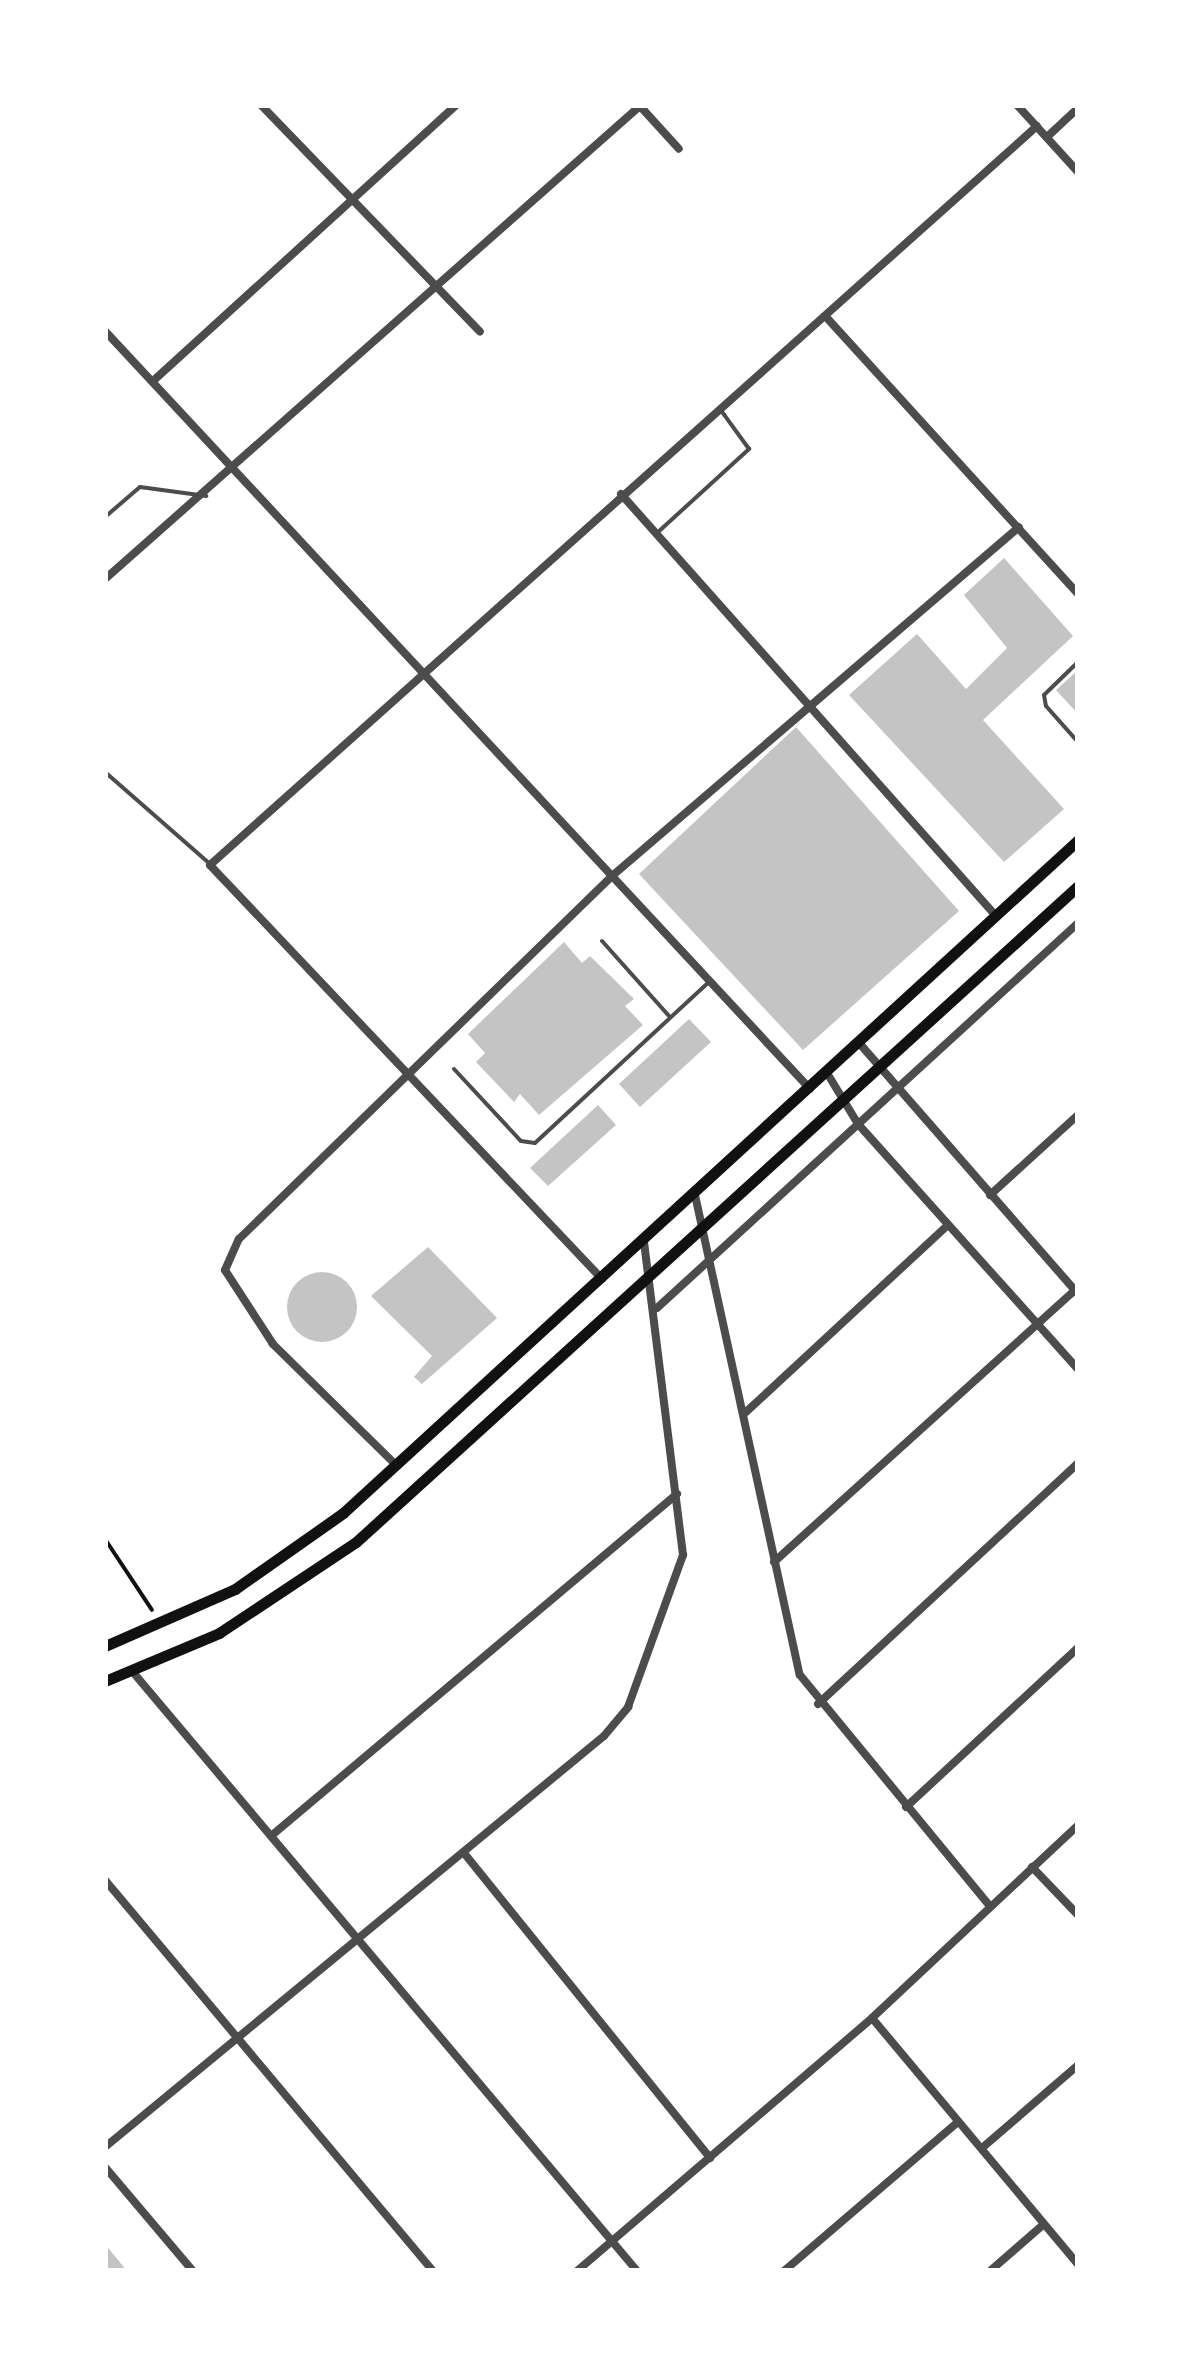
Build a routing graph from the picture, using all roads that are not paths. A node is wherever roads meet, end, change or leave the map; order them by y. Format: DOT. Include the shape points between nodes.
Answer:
graph roads {
  1 [pos="261,105"];
  2 [pos="456,105"];
  3 [pos="640,105"];
  4 [pos="1017,105"];
  5 [pos="1078,108"];
  6 [pos="1037,126"];
  7 [pos="1047,137"];
  8 [pos="680,149"];
  9 [pos="1078,172"];
  10 [pos="352,202"];
  11 [pos="438,288"];
  12 [pos="827,318"];
  13 [pos="105,331"];
  14 [pos="480,332"];
  15 [pos="153,381"];
  16 [pos="720,410"];
  17 [pos="237,468"];
  18 [pos="621,494"];
  19 [pos="206,496"];
  20 [pos="105,517"];
  21 [pos="1019,527"];
  22 [pos="657,533"];
  23 [pos="105,579"];
  24 [pos="1078,594"];
  25 [pos="1078,662"];
  26 [pos="426,669"];
  27 [pos="809,706"];
  28 [pos="1078,742"];
  29 [pos="105,772"];
  30 [pos="1078,840"];
  31 [pos="210,864"];
  32 [pos="612,876"];
  33 [pos="1078,886"];
  34 [pos="996,916"];
  35 [pos="1078,923"];
  36 [pos="602,941"];
  37 [pos="710,982"];
  38 [pos="670,1017"];
  39 [pos="860,1044"];
  40 [pos="878,1068"];
  41 [pos="454,1069"];
  42 [pos="408,1070"];
  43 [pos="827,1073"];
  44 [pos="810,1088"];
  45 [pos="894,1090"];
  46 [pos="844,1100"];
  47 [pos="1078,1115"];
  48 [pos="858,1124"];
  49 [pos="695,1195"];
  50 [pos="990,1196"];
  51 [pos="948,1225"];
  52 [pos="702,1229"];
  53 [pos="644,1240"];
  54 [pos="710,1261"];
  55 [pos="651,1277"];
  56 [pos="602,1279"];
  57 [pos="1077,1290"];
  58 [pos="656,1308"];
  59 [pos="1037,1323"];
  60 [pos="1078,1369"];
  61 [pos="746,1412"];
  62 [pos="1078,1462"];
  63 [pos="396,1465"];
  64 [pos="677,1494"];
  65 [pos="774,1562"];
  66 [pos="105,1646"];
  67 [pos="1078,1648"];
  68 [pos="132,1670"];
  69 [pos="105,1681"];
  70 [pos="818,1704"];
  71 [pos="906,1807"];
  72 [pos="1078,1824"];
  73 [pos="271,1836"];
  74 [pos="464,1853"];
  75 [pos="1032,1868"];
  76 [pos="105,1880"];
  77 [pos="989,1905"];
  78 [pos="1078,1915"];
  79 [pos="356,1937"];
  80 [pos="872,2018"];
  81 [pos="237,2038"];
  82 [pos="1078,2065"];
  83 [pos="958,2122"];
  84 [pos="105,2147"];
  85 [pos="982,2148"];
  86 [pos="710,2158"];
  87 [pos="105,2167"];
  88 [pos="1043,2225"];
  89 [pos="612,2242"];
  90 [pos="1078,2243"];
  91 [pos="1068,2252"];
  92 [pos="1078,2264"];
  93 [pos="193,2271"];
  94 [pos="433,2271"];
  95 [pos="577,2271"];
  96 [pos="637,2271"];
  97 [pos="784,2271"];
  98 [pos="990,2271"];
  1 -- 10 [label="street"];
  2 -- 10 [label="street"];
  3 -- 8 [label="street"];
  3 -- 11 [label="street"];
  4 -- 6 [label="street"];
  5 -- 7 [label="street"];
  6 -- 7 [label="street"];
  6 -- 12 [label="street"];
  7 -- 9 [label="street"];
  10 -- 11 [label="street"];
  10 -- 15 [label="street"];
  11 -- 14 [label="street"];
  11 -- 17 [label="street"];
  12 -- 16 [label="street"];
  12 -- 21 [label="street"];
  13 -- 15 [label="street"];
  15 -- 17 [label="street"];
  16 -- 18 [label="street"];
  16 -- 22 [label="lane" via="749,449"];
  17 -- 19 [label="street"];
  17 -- 26 [label="street"];
  18 -- 22 [label="street"];
  18 -- 26 [label="street"];
  19 -- 20 [label="lane" via="140,487"];
  19 -- 23 [label="street"];
  21 -- 24 [label="street"];
  21 -- 27 [label="street"];
  22 -- 27 [label="street"];
  25 -- 28 [label="lane" via="1044,695"];
  26 -- 31 [label="street"];
  26 -- 32 [label="street"];
  27 -- 32 [label="street"];
  27 -- 34 [label="street"];
  29 -- 31 [label="lane"];
  30 -- 34 [label="main road"];
  31 -- 42 [label="street"];
  32 -- 37 [label="street"];
  32 -- 42 [label="street"];
  33 -- 40 [label="main road"];
  34 -- 39 [label="main road"];
  35 -- 45 [label="street"];
  36 -- 38 [label="lane"];
  37 -- 38 [label="lane"];
  37 -- 44 [label="street"];
  38 -- 41 [label="lane" via="535,1142 522,1141"];
  39 -- 40 [label="street"];
  39 -- 43 [label="main road"];
  40 -- 45 [label="street"];
  40 -- 46 [label="main road"];
  42 -- 56 [label="street"];
  42 -- 63 [label="street" via="239,1239 225,1270 273,1344"];
  43 -- 44 [label="main road"];
  43 -- 46 [label="street"];
  44 -- 49 [label="main road"];
  45 -- 48 [label="street"];
  45 -- 50 [label="street"];
  46 -- 48 [label="street"];
  46 -- 52 [label="main road"];
  47 -- 50 [label="street"];
  48 -- 51 [label="street"];
  48 -- 54 [label="street"];
  49 -- 52 [label="street"];
  49 -- 53 [label="main road"];
  50 -- 57 [label="street"];
  51 -- 59 [label="street"];
  51 -- 61 [label="street"];
  52 -- 54 [label="street"];
  52 -- 55 [label="main road"];
  53 -- 55 [label="street"];
  53 -- 56 [label="main road"];
  54 -- 58 [label="street"];
  54 -- 61 [label="street"];
  55 -- 58 [label="street"];
  55 -- 68 [label="main road" via="356,1542 266,1607"];
  56 -- 63 [label="main road"];
  57 -- 59 [label="street"];
  58 -- 64 [label="street"];
  59 -- 60 [label="street"];
  59 -- 65 [label="street"];
  61 -- 65 [label="street"];
  62 -- 70 [label="street"];
  63 -- 66 [label="main road" via="281,1560"];
  64 -- 73 [label="street"];
  64 -- 74 [label="street" via="680,1574 628,1707 604,1736"];
  65 -- 70 [label="street" via="790,1648"];
  67 -- 71 [label="street"];
  68 -- 69 [label="main road"];
  68 -- 73 [label="street"];
  70 -- 71 [label="street"];
  71 -- 77 [label="street"];
  72 -- 75 [label="street"];
  73 -- 79 [label="street"];
  74 -- 79 [label="street"];
  74 -- 86 [label="street"];
  75 -- 77 [label="street"];
  75 -- 78 [label="street"];
  76 -- 81 [label="street"];
  77 -- 80 [label="street"];
  79 -- 81 [label="street"];
  79 -- 89 [label="street"];
  80 -- 83 [label="street"];
  80 -- 86 [label="street"];
  81 -- 84 [label="street"];
  81 -- 94 [label="street"];
  82 -- 85 [label="street"];
  83 -- 85 [label="street"];
  83 -- 97 [label="street"];
  85 -- 88 [label="street"];
  86 -- 89 [label="street"];
  87 -- 93 [label="street"];
  88 -- 91 [label="street"];
  88 -- 98 [label="street"];
  89 -- 95 [label="street"];
  89 -- 96 [label="street"];
  90 -- 91 [label="street"];
  91 -- 92 [label="street"];
}
